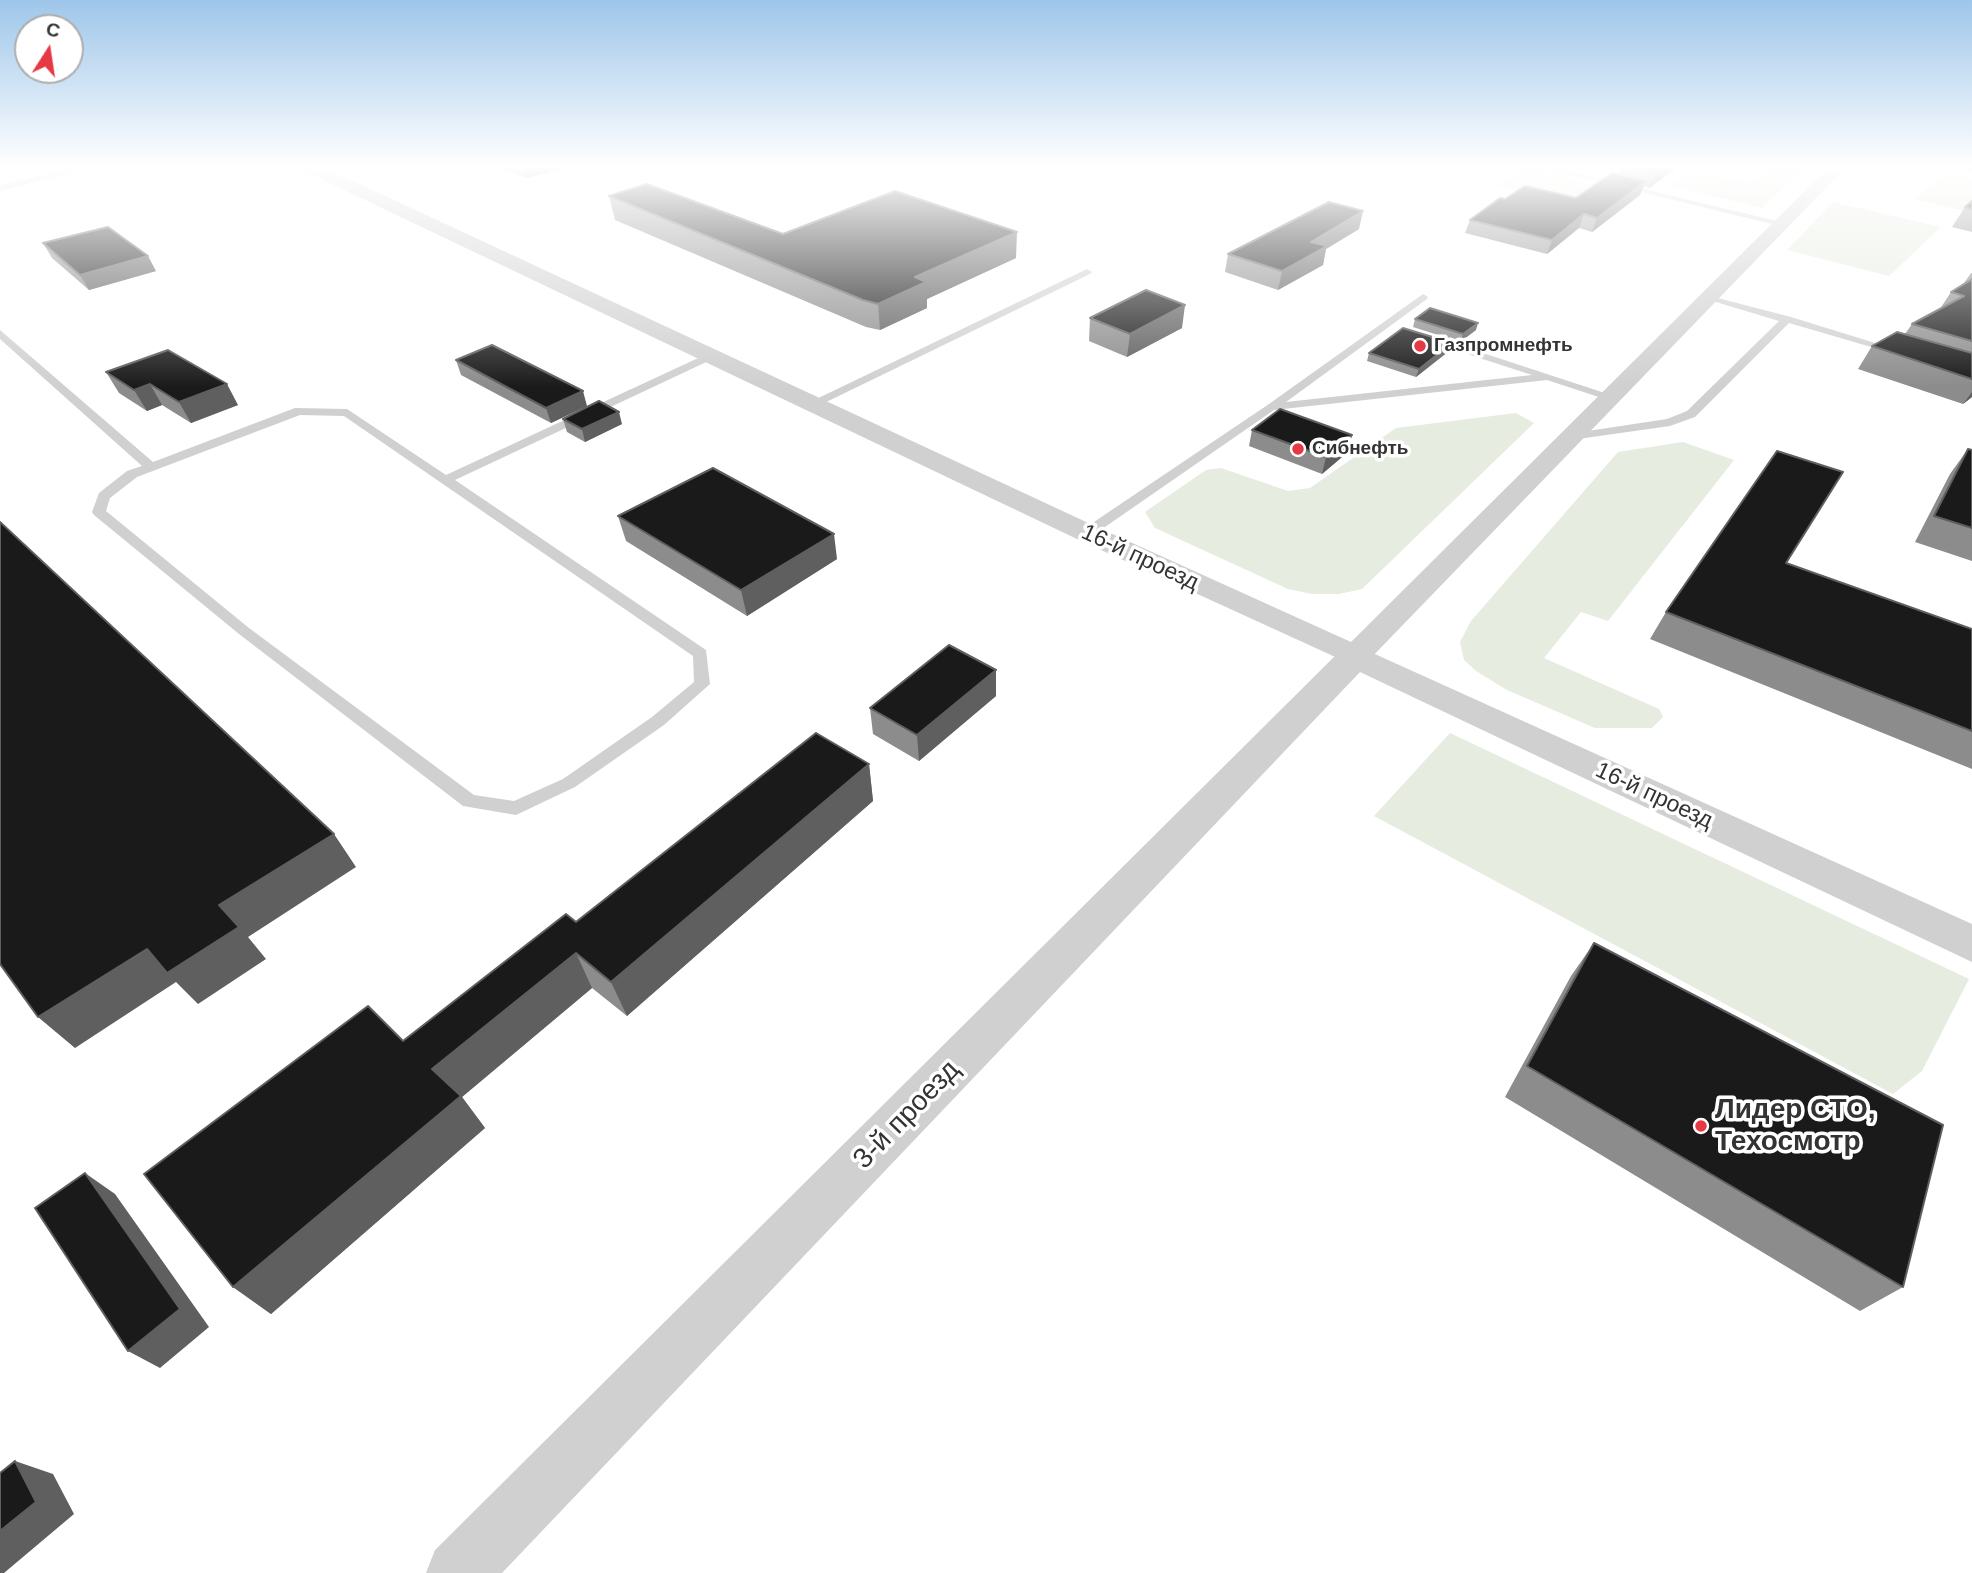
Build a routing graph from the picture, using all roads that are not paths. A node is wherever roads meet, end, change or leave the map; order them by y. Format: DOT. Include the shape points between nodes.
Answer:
graph roads {
  1 [pos="467,240"];
  2 [pos="1767,240"];
  3 [pos="1087,272"];
  4 [pos="1423,296"];
  5 [pos="1710,297"];
  6 [pos="1787,319"];
  7 [pos="1385,324"];
  8 [pos="1397,328"];
  9 [pos="1410,332"];
  10 [pos="0,333"];
  11 [pos="713,355"];
  12 [pos="1908,355"];
  13 [pos="1548,377"];
  14 [pos="1611,397"];
  15 [pos="814,403"];
  16 [pos="1271,407"];
  17 [pos="1568,438"];
  18 [pos="150,466"];
  19 [pos="445,480"];
  20 [pos="1087,533"];
  21 [pos="1355,656"];
  22 [pos="1972,944"];
  23 [pos="458,1573"];
  1 -- 11 [label="street, 16-й проезд"];
  2 -- 5 [label="street"];
  3 -- 15 [label="lane"];
  4 -- 7 [label="lane"];
  5 -- 6 [label="lane"];
  5 -- 14 [label="street"];
  6 -- 12 [label="lane"];
  6 -- 17 [label="lane" via="1691,414 1670,422"];
  7 -- 8 [label="lane"];
  7 -- 16 [label="lane"];
  9 -- 13 [label="lane"];
  10 -- 18 [label="lane"];
  11 -- 15 [label="street, 16-й проезд"];
  11 -- 19 [label="lane"];
  13 -- 14 [label="lane"];
  13 -- 16 [label="lane"];
  14 -- 17 [label="street"];
  15 -- 20 [label="street, 16-й проезд"];
  16 -- 20 [label="lane"];
  17 -- 21 [label="street"];
  18 -- 19 [label="lane" via="299,411 327,411 347,413"];
  18 -- 19 [label="lane" via="104,496 99,512 244,631 469,801 516,808 569,783 658,721 702,684 701,654"];
  20 -- 21 [label="street, 16-й проезд"];
  21 -- 22 [label="street, 16-й проезд"];
  21 -- 23 [label="street, 3-й проезд"];
}
